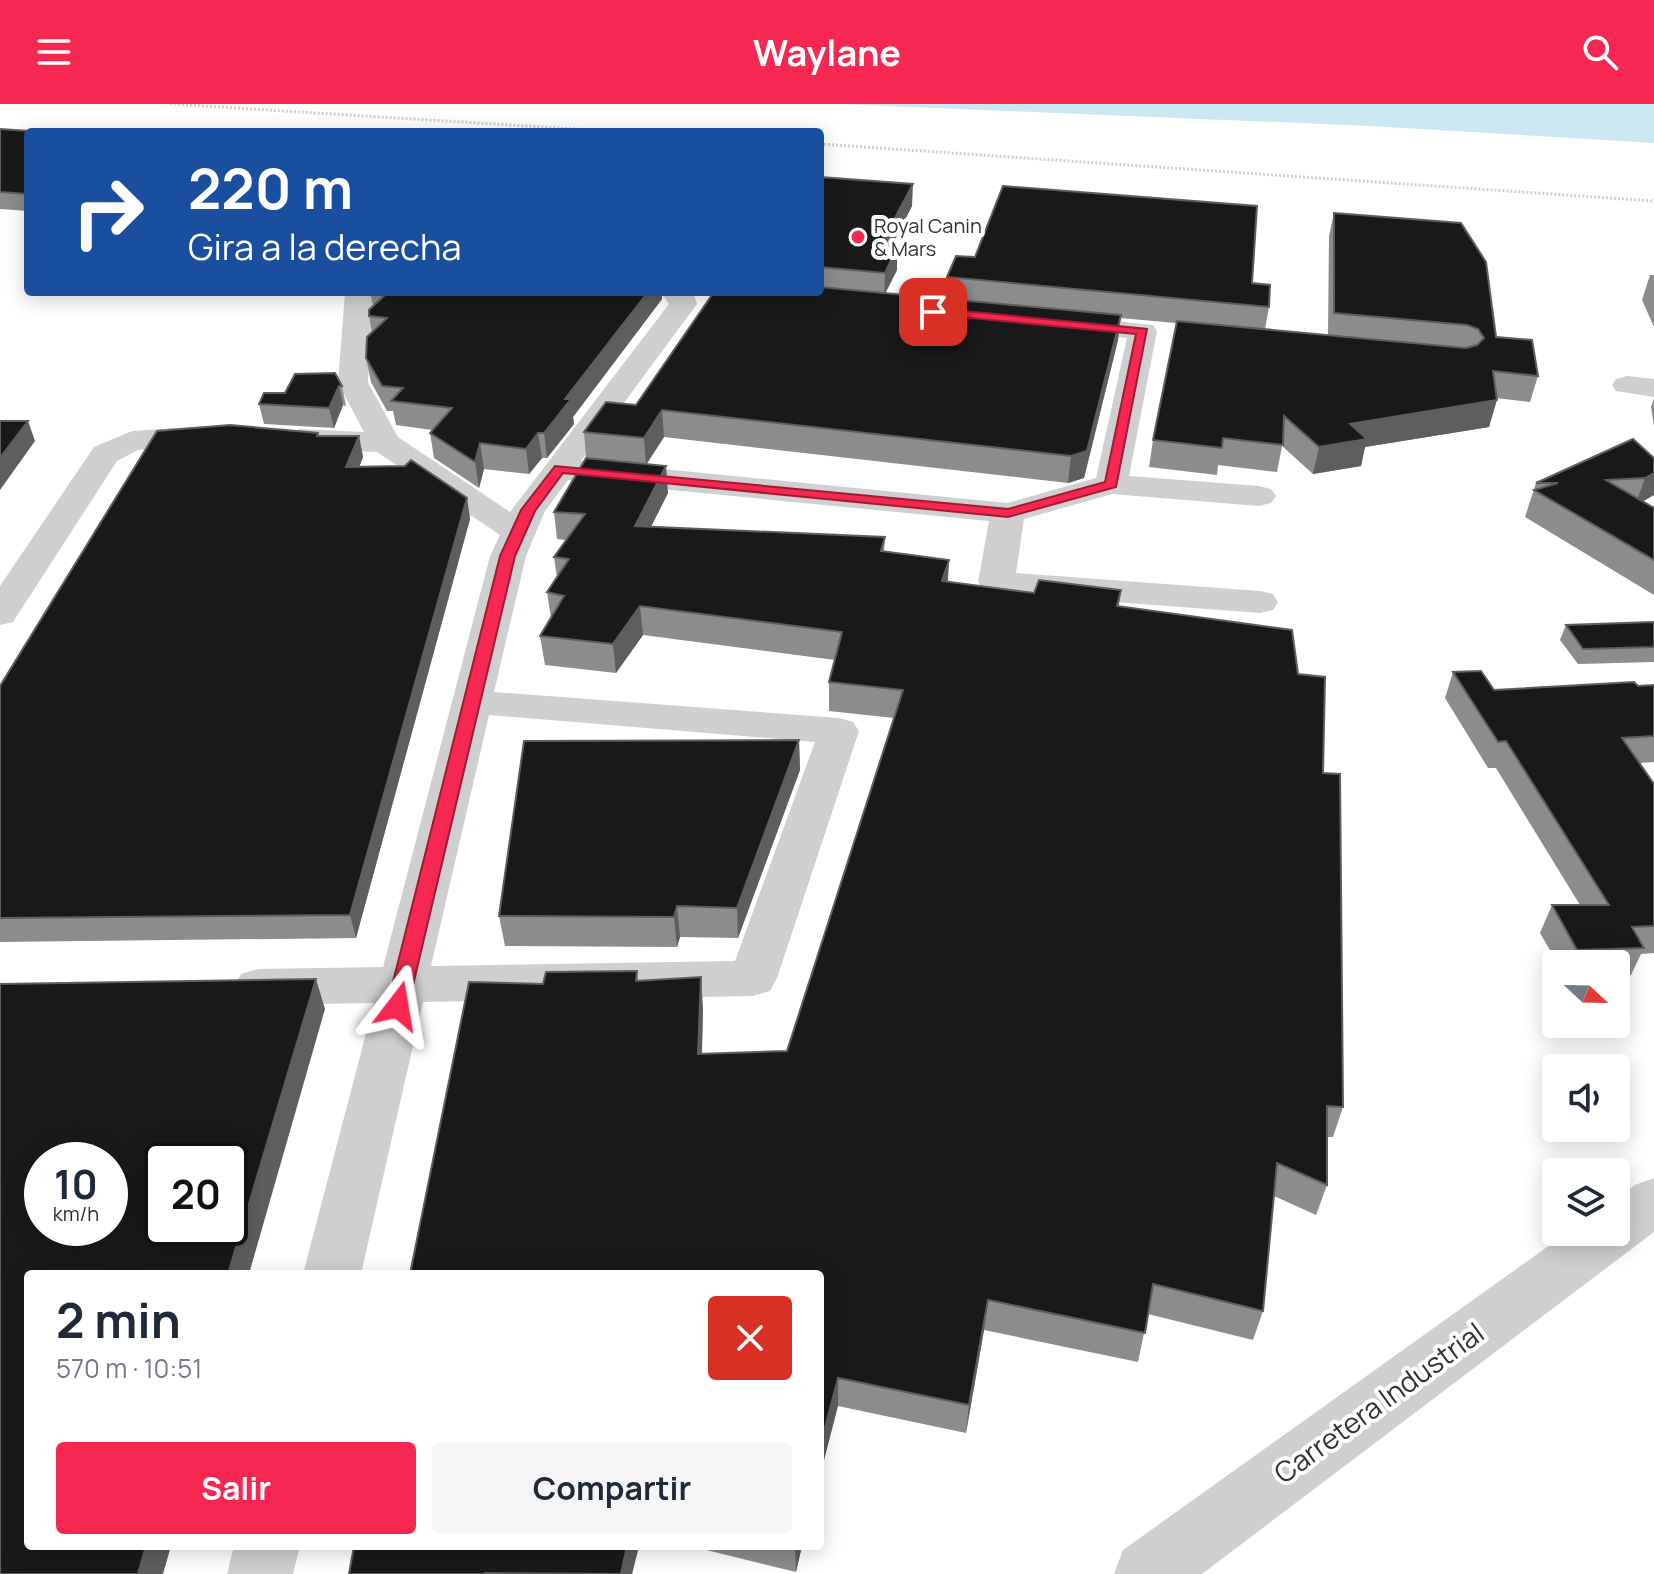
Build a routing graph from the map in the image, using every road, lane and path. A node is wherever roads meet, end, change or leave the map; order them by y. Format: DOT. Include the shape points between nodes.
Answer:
graph roads {
  1 [pos="170,104"];
  2 [pos="559,128"];
  3 [pos="824,144"];
  4 [pos="1654,201"];
  5 [pos="359,296"];
  6 [pos="681,296"];
  7 [pos="1034,321"];
  8 [pos="1143,331"];
  9 [pos="1174,334"];
  10 [pos="385,443"];
  11 [pos="559,469"];
  12 [pos="1111,484"];
  13 [pos="1259,496"];
  14 [pos="1008,513"];
  15 [pos="518,532"];
  16 [pos="1260,602"];
  17 [pos="0,614"];
  18 [pos="472,702"];
  19 [pos="403,985"];
  20 [pos="218,988"];
  21 [pos="1654,1201"];
  22 [pos="1630,1218"];
  23 [pos="1592,1246"];
  24 [pos="333,1270"];
  25 [pos="266,1550"];
  26 [pos="260,1574"];
  27 [pos="1147,1574"];
  1 -- 2 [label="path"];
  3 -- 4 [label="path"];
  5 -- 10 [label="street" via="353,383"];
  6 -- 11 [label="street" via="683,304"];
  7 -- 8 [label="street"];
  8 -- 9 [label="street"];
  8 -- 12 [label="street"];
  10 -- 15 [label="street"];
  10 -- 17 [label="street" via="255,435 132,441 105,454"];
  11 -- 14 [label="street"];
  11 -- 15 [label="street"];
  12 -- 13 [label="street"];
  12 -- 14 [label="street"];
  14 -- 16 [label="street" via="996,582"];
  15 -- 18 [label="street"];
  18 -- 19 [label="street"];
  18 -- 19 [label="street" via="839,731 753,978"];
  19 -- 20 [label="street"];
  19 -- 24 [label="street"];
  21 -- 22 [label="street, Carretera Industrial"];
  23 -- 27 [label="street, Carretera Industrial"];
  25 -- 26 [label="street"];
}
